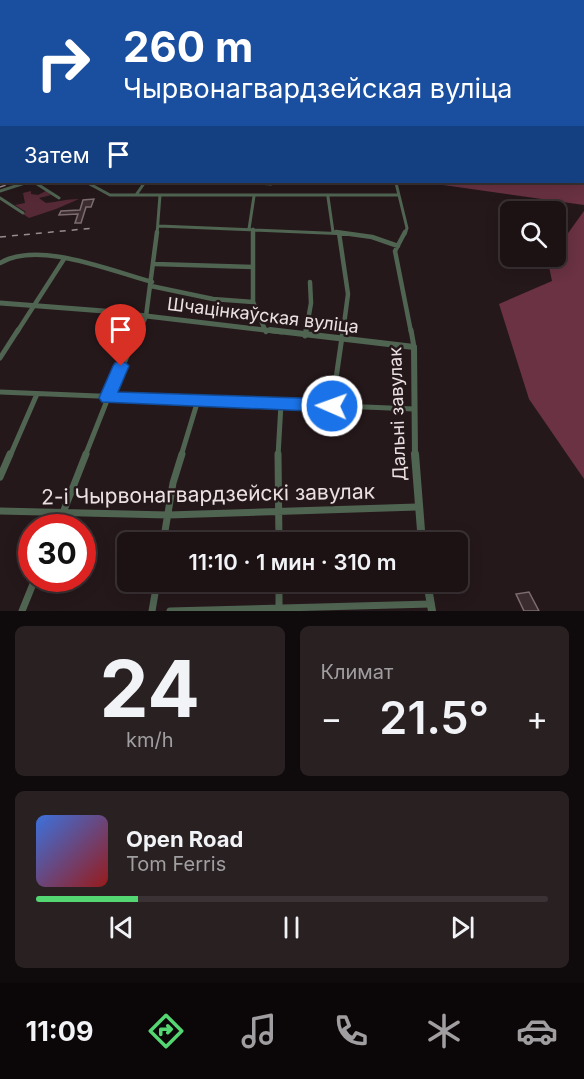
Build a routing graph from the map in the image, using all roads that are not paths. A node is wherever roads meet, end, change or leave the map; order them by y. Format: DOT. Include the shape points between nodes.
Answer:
graph roads {
  1 [pos="25,183"];
  2 [pos="36,183"];
  3 [pos="88,183"];
  4 [pos="144,183"];
  5 [pos="272,183"];
  6 [pos="396,183"];
  7 [pos="0,191"];
  8 [pos="136,195"];
  9 [pos="160,195"];
  10 [pos="398,195"];
  11 [pos="254,196"];
  12 [pos="272,196"];
  13 [pos="328,197"];
  14 [pos="0,198"];
  15 [pos="59,198"];
  16 [pos="23,213"];
  17 [pos="159,226"];
  18 [pos="251,229"];
  19 [pos="336,232"];
  20 [pos="398,246"];
  21 [pos="64,259"];
  22 [pos="0,263"];
  23 [pos="154,264"];
  24 [pos="253,267"];
  25 [pos="310,282"];
  26 [pos="151,284"];
  27 [pos="253,302"];
  28 [pos="0,303"];
  29 [pos="33,305"];
  30 [pos="146,316"];
  31 [pos="266,332"];
  32 [pos="305,336"];
  33 [pos="343,340"];
  34 [pos="414,347"];
  35 [pos="0,358"];
  36 [pos="0,392"];
  37 [pos="37,394"];
  38 [pos="108,398"];
  39 [pos="198,400"];
  40 [pos="281,404"];
  41 [pos="332,406"];
  42 [pos="414,409"];
  43 [pos="0,477"];
  44 [pos="417,507"];
  45 [pos="0,511"];
  46 [pos="279,512"];
  47 [pos="62,514"];
  48 [pos="96,514"];
  49 [pos="168,515"];
  50 [pos="165,532"];
  51 [pos="279,532"];
  52 [pos="420,532"];
  53 [pos="30,592"];
  54 [pos="155,592"];
  55 [pos="279,592"];
  56 [pos="429,592"];
  57 [pos="431,607"];
  58 [pos="279,608"];
  59 [pos="22,611"];
  60 [pos="152,611"];
  61 [pos="170,611"];
  1 -- 7 [label="street"];
  2 -- 15 [label="street"];
  3 -- 8 [label="street" via="106,195"];
  4 -- 8 [label="street"];
  5 -- 12 [label="street"];
  6 -- 10 [label="street, Дальні завулак"];
  8 -- 9 [label="street"];
  9 -- 11 [label="street"];
  9 -- 17 [label="street"];
  10 -- 13 [label="street"];
  10 -- 20 [label="street, Дальні завулак" via="407,228"];
  11 -- 12 [label="street"];
  11 -- 18 [label="street"];
  12 -- 13 [label="street"];
  13 -- 19 [label="street"];
  14 -- 16 [label="street"];
  17 -- 18 [label="street"];
  17 -- 23 [label="street"];
  18 -- 19 [label="street"];
  18 -- 24 [label="street"];
  19 -- 20 [label="street" via="372,237"];
  19 -- 33 [label="street" via="348,294"];
  20 -- 34 [label="street, Дальні завулак" via="396,258"];
  21 -- 22 [label="street" via="21,254"];
  21 -- 26 [label="street"];
  21 -- 29 [label="street"];
  23 -- 24 [label="street"];
  23 -- 26 [label="street"];
  24 -- 27 [label="street"];
  25 -- 32 [label="street" via="312,303"];
  26 -- 27 [label="street" via="220,300"];
  26 -- 30 [label="street"];
  27 -- 31 [label="street"];
  28 -- 29 [label="street, Шчацінкаўская вуліца"];
  29 -- 30 [label="street, Шчацінкаўская вуліца"];
  29 -- 35 [label="street"];
  30 -- 31 [label="street, Шчацінкаўская вуліца"];
  30 -- 38 [label="street"];
  31 -- 32 [label="street, Шчацінкаўская вуліца"];
  32 -- 33 [label="street, Шчацінкаўская вуліца"];
  33 -- 34 [label="street, Шчацінкаўская вуліца"];
  33 -- 41 [label="street"];
  34 -- 42 [label="street, Дальні завулак"];
  36 -- 37 [label="street"];
  37 -- 38 [label="street"];
  37 -- 43 [label="street"];
  38 -- 39 [label="street"];
  38 -- 47 [label="street"];
  39 -- 40 [label="street"];
  39 -- 49 [label="street" via="173,483"];
  40 -- 41 [label="street"];
  40 -- 46 [label="street"];
  41 -- 42 [label="street"];
  42 -- 44 [label="street, Дальні завулак"];
  44 -- 46 [label="street, 2-і Чырвонагвардзейскі завулак"];
  44 -- 52 [label="street, Дальні завулак"];
  45 -- 47 [label="street, 2-і Чырвонагвардзейскі завулак"];
  46 -- 49 [label="street, 2-і Чырвонагвардзейскі завулак"];
  46 -- 51 [label="street"];
  48 -- 49 [label="street, 2-і Чырвонагвардзейскі завулак"];
  49 -- 50 [label="street"];
  53 -- 59 [label="street"];
  54 -- 60 [label="street"];
  55 -- 58 [label="street"];
  56 -- 57 [label="street"];
  57 -- 58 [label="street"];
  58 -- 61 [label="street"];
}
